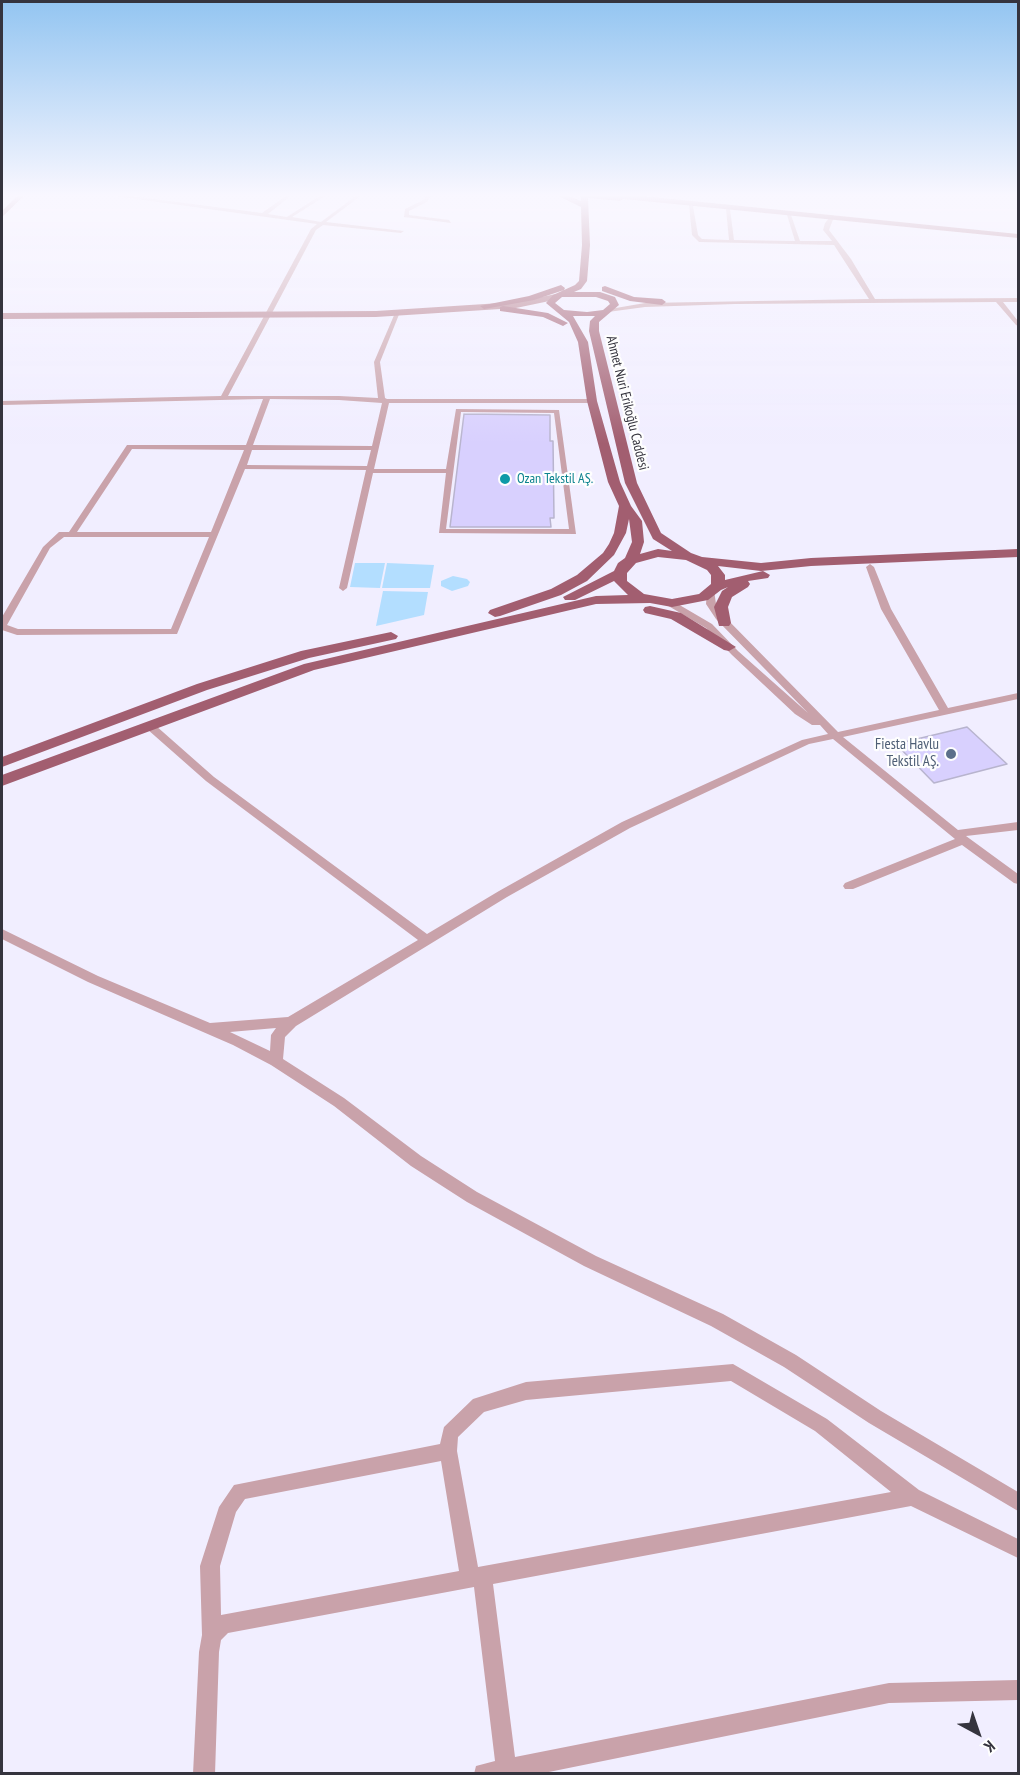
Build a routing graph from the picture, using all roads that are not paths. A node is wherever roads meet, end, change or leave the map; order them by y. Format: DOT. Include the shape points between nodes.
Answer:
graph roads {
  1 [pos="287,278"];
  2 [pos="575,278"];
  3 [pos="582,278"];
  4 [pos="858,278"];
  5 [pos="560,296"];
  6 [pos="605,296"];
  7 [pos="998,300"];
  8 [pos="1018,300"];
  9 [pos="873,302"];
  10 [pos="659,303"];
  11 [pos="484,306"];
  12 [pos="495,308"];
  13 [pos="608,311"];
  14 [pos="398,313"];
  15 [pos="563,313"];
  16 [pos="1009,313"];
  17 [pos="1018,313"];
  18 [pos="2,316"];
  19 [pos="267,316"];
  20 [pos="1018,324"];
  21 [pos="594,331"];
  22 [pos="583,342"];
  23 [pos="267,397"];
  24 [pos="223,398"];
  25 [pos="386,401"];
  26 [pos="592,401"];
  27 [pos="2,403"];
  28 [pos="459,406"];
  29 [pos="248,447"];
  30 [pos="375,448"];
  31 [pos="242,467"];
  32 [pos="370,470"];
  33 [pos="448,471"];
  34 [pos="625,506"];
  35 [pos="646,514"];
  36 [pos="73,532"];
  37 [pos="214,535"];
  38 [pos="1018,553"];
  39 [pos="689,556"];
  40 [pos="631,560"];
  41 [pos="1018,560"];
  42 [pos="702,561"];
  43 [pos="812,562"];
  44 [pos="870,567"];
  45 [pos="620,573"];
  46 [pos="775,574"];
  47 [pos="343,588"];
  48 [pos="713,590"];
  49 [pos="649,599"];
  50 [pos="668,602"];
  51 [pos="495,613"];
  52 [pos="538,615"];
  53 [pos="724,623"];
  54 [pos="729,647"];
  55 [pos="1018,696"];
  56 [pos="945,711"];
  57 [pos="151,727"];
  58 [pos="837,737"];
  59 [pos="2,762"];
  60 [pos="2,781"];
  61 [pos="1018,826"];
  62 [pos="959,837"];
  63 [pos="1018,880"];
  64 [pos="849,886"];
  65 [pos="2,934"];
  66 [pos="428,940"];
  67 [pos="291,1022"];
  68 [pos="208,1029"];
  69 [pos="276,1061"];
  70 [pos="448,1451"];
  71 [pos="912,1497"];
  72 [pos="1018,1502"];
  73 [pos="1018,1549"];
  74 [pos="476,1578"];
  75 [pos="212,1635"];
  76 [pos="1018,1690"];
  77 [pos="507,1771"];
  78 [pos="204,1773"];
  79 [pos="484,1773"];
  1 -- 19 [label="street"];
  2 -- 11 [label="main road" via="553,292"];
  3 -- 5 [label="main road" via="581,284"];
  4 -- 9 [label="street"];
  5 -- 6 [label="main road"];
  5 -- 11 [label="street"];
  5 -- 15 [label="main road, Ahmet Nuri Erikoğlu Caddesi" via="550,303"];
  6 -- 10 [label="street"];
  6 -- 10 [label="main road" via="596,285 627,297"];
  6 -- 13 [label="main road" via="615,302"];
  7 -- 8 [label="street"];
  7 -- 9 [label="street"];
  7 -- 16 [label="street"];
  9 -- 10 [label="street"];
  10 -- 13 [label="street"];
  10 -- 21 [label="main road" via="614,314"];
  11 -- 14 [label="street"];
  12 -- 14 [label="street"];
  12 -- 15 [label="street"];
  12 -- 22 [label="main road" via="554,318"];
  13 -- 15 [label="main road" via="586,315"];
  13 -- 21 [label="main road, Ahmet Nuri Erikoğlu Caddesi" via="595,321"];
  14 -- 19 [label="street"];
  14 -- 25 [label="street" via="377,362 382,399"];
  15 -- 22 [label="main road, Ahmet Nuri Erikoğlu Caddesi" via="573,321"];
  16 -- 17 [label="street"];
  16 -- 20 [label="street"];
  18 -- 19 [label="street"];
  19 -- 24 [label="street"];
  21 -- 35 [label="main road, Ahmet Nuri Erikoğlu Caddesi" via="631,483"];
  22 -- 26 [label="main road, Ahmet Nuri Erikoğlu Caddesi"];
  23 -- 24 [label="street"];
  23 -- 25 [label="street"];
  23 -- 29 [label="street"];
  24 -- 27 [label="street"];
  25 -- 28 [label="street"];
  25 -- 30 [label="street"];
  26 -- 28 [label="street"];
  26 -- 34 [label="main road, Ahmet Nuri Erikoğlu Caddesi" via="614,482"];
  28 -- 33 [label="street"];
  28 -- 33 [label="street" via="556,411 573,532 442,531"];
  29 -- 30 [label="street"];
  29 -- 31 [label="street"];
  29 -- 36 [label="street" via="130,447"];
  30 -- 32 [label="street"];
  31 -- 32 [label="street"];
  31 -- 37 [label="street"];
  32 -- 33 [label="street"];
  32 -- 47 [label="street"];
  34 -- 40 [label="main road, Ahmet Nuri Erikoğlu Caddesi" via="638,531"];
  34 -- 51 [label="main road" via="615,544 582,578 556,592"];
  35 -- 39 [label="main road, Ahmet Nuri Erikoğlu Caddesi" via="657,536"];
  35 -- 43 [label="main road" via="674,537 719,555 753,561"];
  36 -- 37 [label="street"];
  36 -- 37 [label="street" via="56,537 47,547 3,627 17,632 174,632"];
  38 -- 43 [label="main road"];
  39 -- 40 [label="main road" via="658,553"];
  39 -- 42 [label="main road"];
  40 -- 45 [label="main road"];
  41 -- 44 [label="main road"];
  42 -- 43 [label="main road" via="750,567"];
  42 -- 48 [label="main road" via="718,575"];
  44 -- 46 [label="main road"];
  44 -- 56 [label="street" via="886,609"];
  45 -- 49 [label="main road" via="621,582 629,590"];
  45 -- 51 [label="main road" via="567,598"];
  46 -- 48 [label="main road" via="744,578"];
  46 -- 53 [label="main road" via="728,594 721,608"];
  48 -- 50 [label="main road" via="689,601"];
  48 -- 53 [label="street" via="712,608"];
  49 -- 50 [label="main road"];
  49 -- 52 [label="main road" via="596,600"];
  50 -- 54 [label="street" via="701,619"];
  51 -- 59 [label="main road" via="306,654 202,687"];
  52 -- 54 [label="main road" via="606,607 662,611 691,623"];
  52 -- 57 [label="main road" via="309,667"];
  53 -- 58 [label="street"];
  54 -- 58 [label="street" via="799,712"];
  55 -- 56 [label="street"];
  56 -- 58 [label="street"];
  57 -- 60 [label="main road"];
  57 -- 66 [label="street" via="210,779"];
  58 -- 62 [label="street"];
  58 -- 66 [label="street" via="806,742 626,825"];
  61 -- 62 [label="street"];
  62 -- 63 [label="street"];
  62 -- 64 [label="street"];
  65 -- 68 [label="street"];
  66 -- 67 [label="street"];
  67 -- 68 [label="street"];
  67 -- 69 [label="street" via="278,1035"];
  68 -- 69 [label="street"];
  69 -- 72 [label="street" via="472,1197 590,1261 717,1320"];
  70 -- 71 [label="street" via="450,1433 479,1405 496,1399 526,1391 732,1372 821,1425"];
  70 -- 74 [label="street"];
  70 -- 75 [label="street" via="240,1491 228,1507 210,1566"];
  71 -- 73 [label="street"];
  71 -- 74 [label="street"];
  74 -- 75 [label="street" via="223,1624"];
  74 -- 77 [label="street"];
  75 -- 78 [label="street"];
  76 -- 77 [label="street" via="889,1693"];
  77 -- 79 [label="street"];
}
